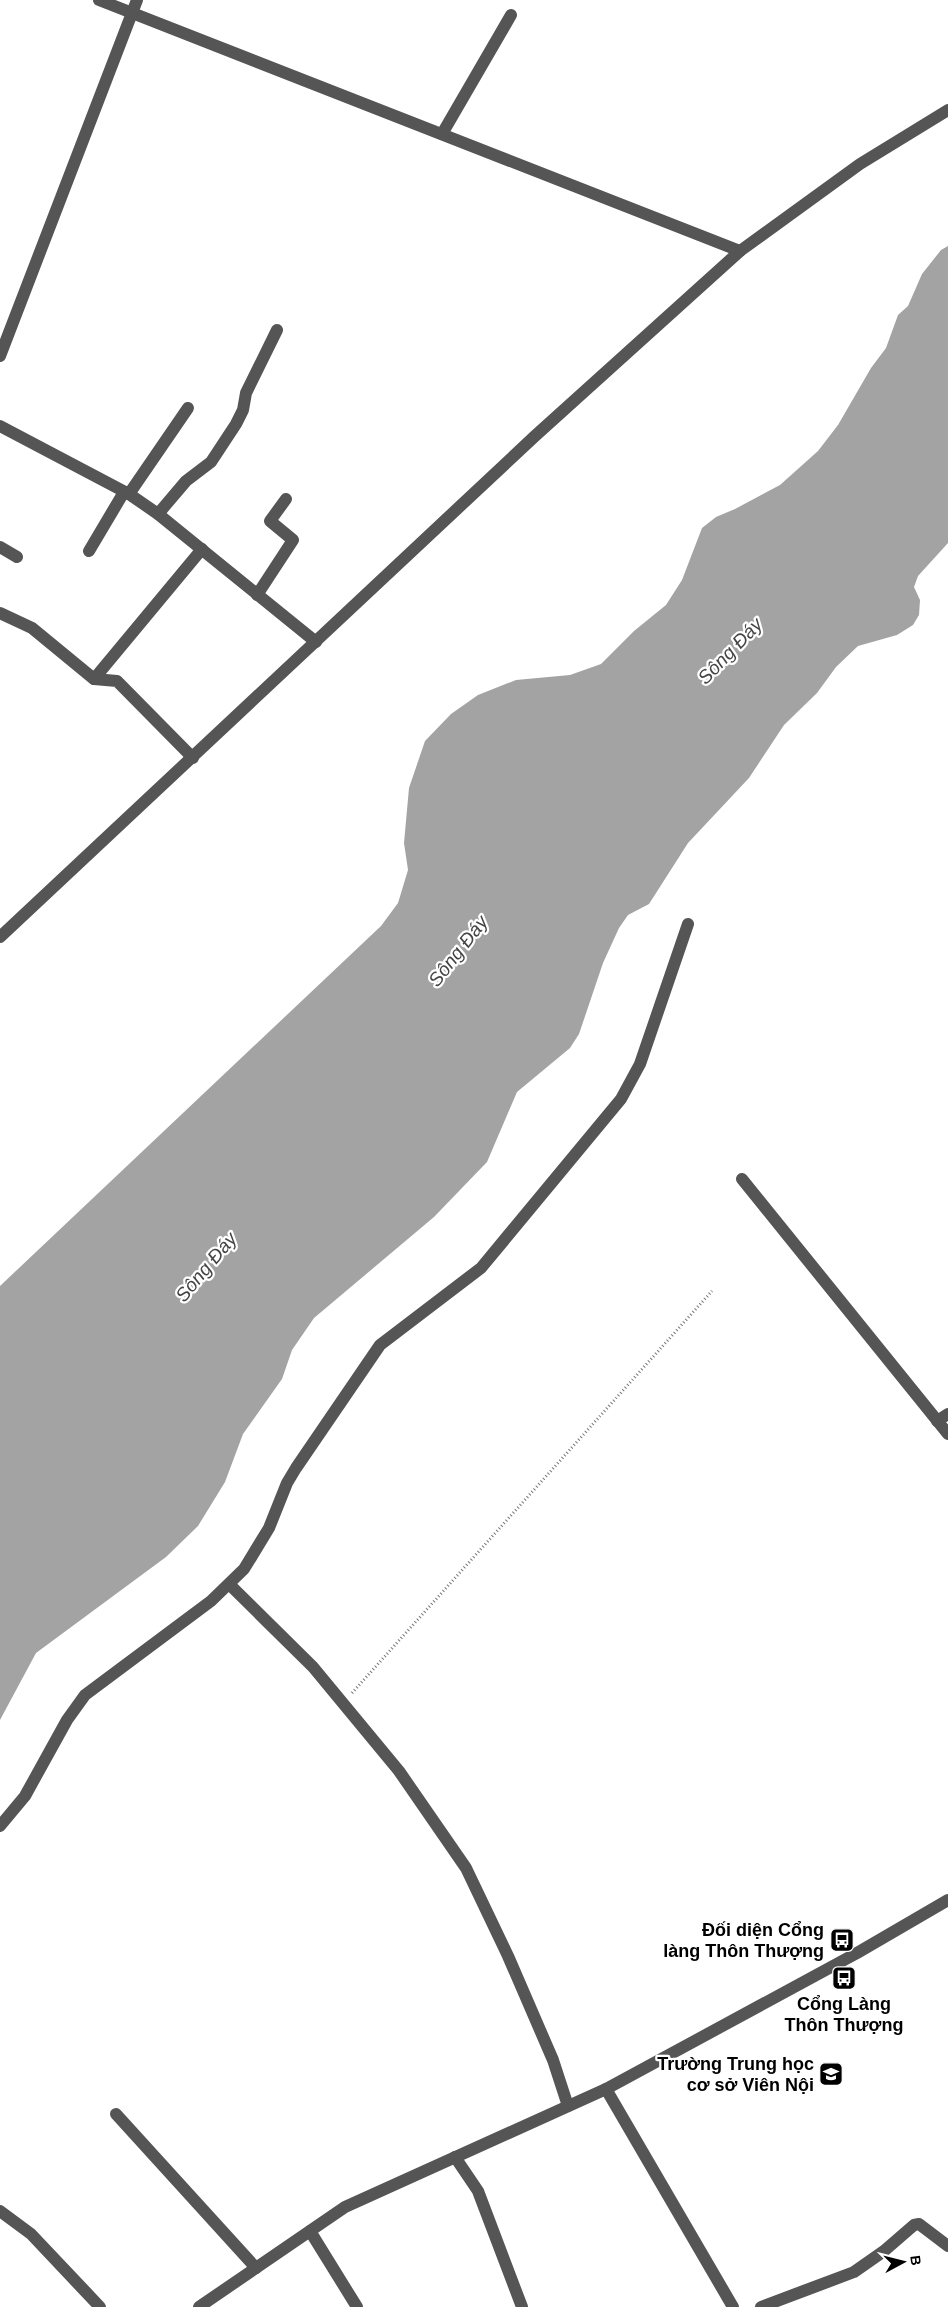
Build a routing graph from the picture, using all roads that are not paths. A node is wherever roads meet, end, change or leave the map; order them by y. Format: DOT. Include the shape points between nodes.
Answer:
graph roads {
  1 [pos="99,0"];
  2 [pos="137,0"];
  3 [pos="132,13"];
  4 [pos="511,15"];
  5 [pos="948,110"];
  6 [pos="442,134"];
  7 [pos="740,250"];
  8 [pos="278,330"];
  9 [pos="0,356"];
  10 [pos="188,408"];
  11 [pos="0,426"];
  12 [pos="126,493"];
  13 [pos="286,499"];
  14 [pos="158,514"];
  15 [pos="0,548"];
  16 [pos="202,549"];
  17 [pos="89,552"];
  18 [pos="18,557"];
  19 [pos="257,595"];
  20 [pos="0,613"];
  21 [pos="316,642"];
  22 [pos="94,679"];
  23 [pos="193,758"];
  24 [pos="688,924"];
  25 [pos="0,937"];
  26 [pos="742,1179"];
  27 [pos="948,1414"];
  28 [pos="937,1421"];
  29 [pos="948,1434"];
  30 [pos="230,1585"];
  31 [pos="0,1826"];
  32 [pos="948,1900"];
  33 [pos="606,2089"];
  34 [pos="568,2106"];
  35 [pos="116,2114"];
  36 [pos="455,2157"];
  37 [pos="0,2211"];
  38 [pos="310,2231"];
  39 [pos="948,2246"];
  40 [pos="256,2268"];
  41 [pos="100,2307"];
  42 [pos="199,2307"];
  43 [pos="357,2307"];
  44 [pos="522,2307"];
  45 [pos="734,2307"];
  46 [pos="761,2307"];
  1 -- 3 [label="street"];
  2 -- 3 [label="street"];
  3 -- 6 [label="street"];
  3 -- 9 [label="street"];
  4 -- 6 [label="street"];
  5 -- 7 [label="street" via="860,164"];
  6 -- 7 [label="street"];
  7 -- 21 [label="street" via="535,436"];
  8 -- 14 [label="street" via="246,393 236,424 211,462 186,481"];
  10 -- 12 [label="street"];
  11 -- 12 [label="street"];
  12 -- 14 [label="street"];
  12 -- 17 [label="street"];
  13 -- 19 [label="street" via="270,521 293,540"];
  14 -- 16 [label="street"];
  15 -- 18 [label="street"];
  16 -- 19 [label="street"];
  16 -- 22 [label="street"];
  19 -- 21 [label="street"];
  20 -- 22 [label="street" via="32,628"];
  21 -- 23 [label="street"];
  22 -- 23 [label="street" via="117,681"];
  23 -- 25 [label="street"];
  24 -- 30 [label="street" via="640,1064 621,1099 481,1268 380,1346 296,1468 255,1553"];
  26 -- 28 [label="street"];
  27 -- 28 [label="street"];
  28 -- 29 [label="street"];
  30 -- 31 [label="street" via="85,1694 25,1796"];
  30 -- 34 [label="street" via="313,1666 399,1771 466,1868 553,2060"];
  32 -- 33 [label="street"];
  33 -- 34 [label="street"];
  33 -- 45 [label="street"];
  34 -- 36 [label="street"];
  35 -- 40 [label="street"];
  36 -- 38 [label="street" via="345,2207"];
  36 -- 44 [label="street" via="478,2191"];
  37 -- 41 [label="street" via="31,2234"];
  38 -- 40 [label="street"];
  38 -- 43 [label="street"];
  39 -- 46 [label="street" via="919,2224 914,2225 854,2272"];
  40 -- 42 [label="street"];
}
